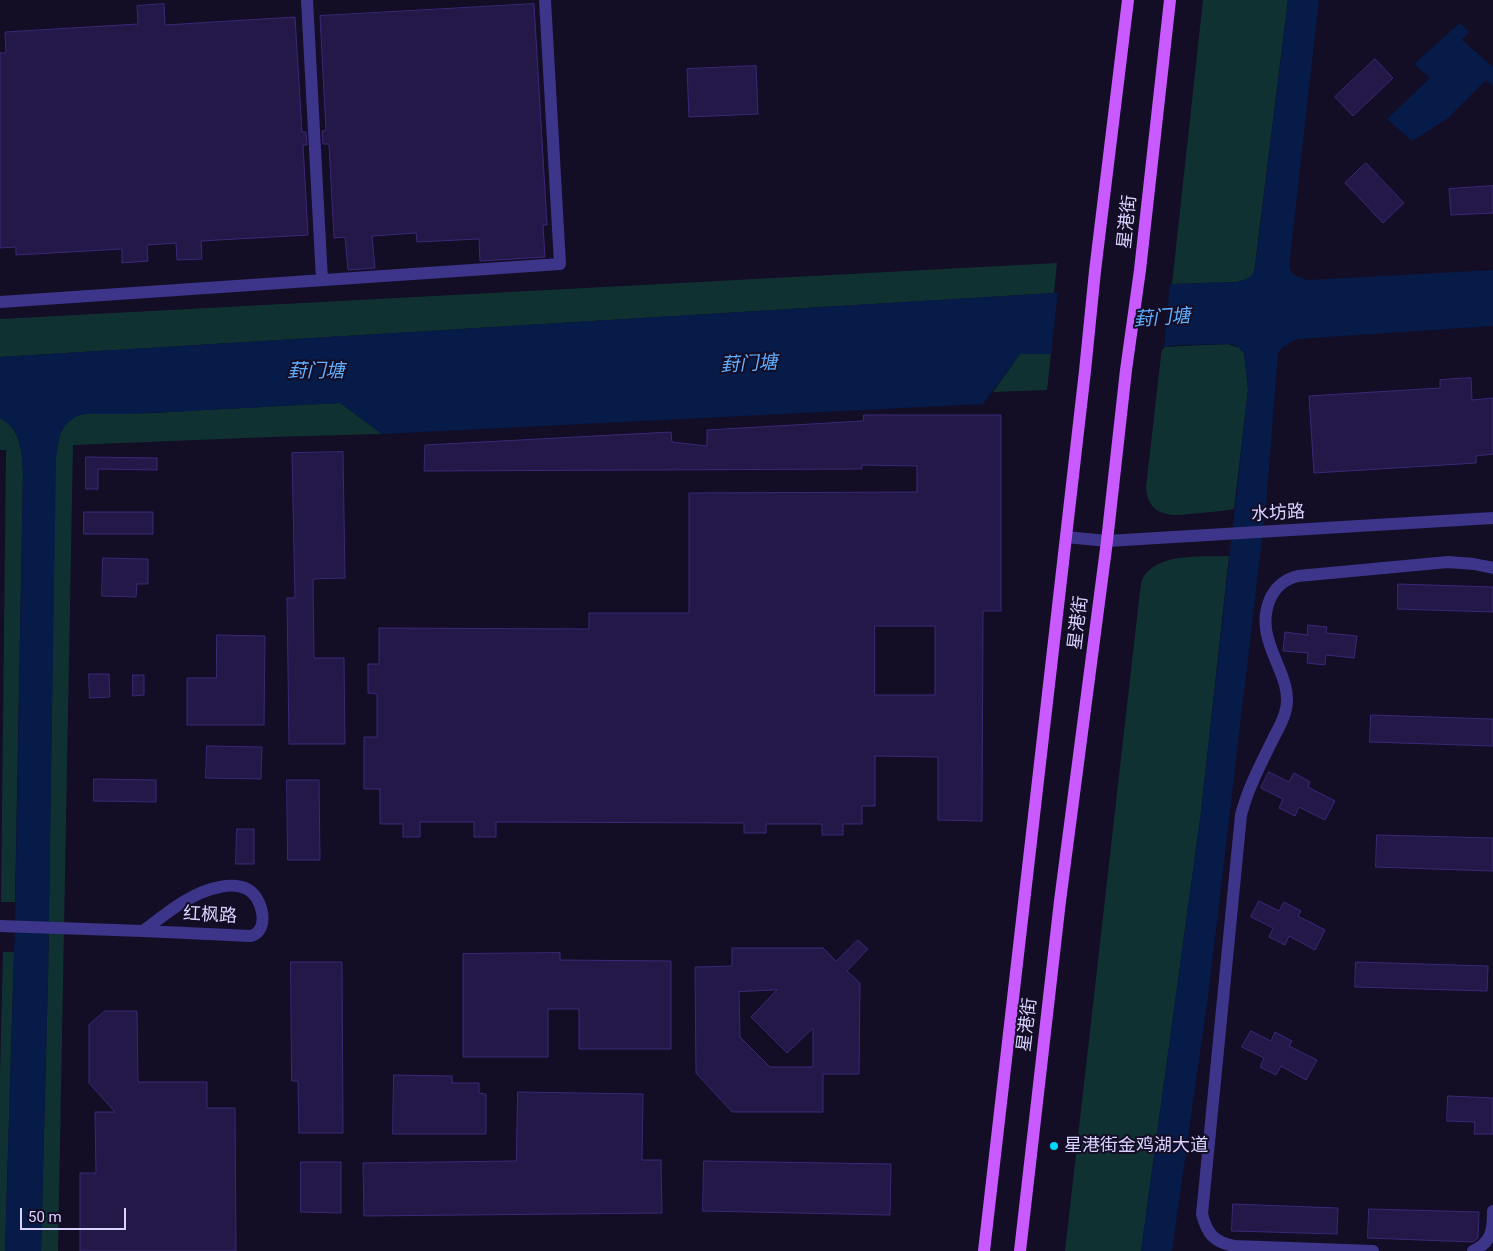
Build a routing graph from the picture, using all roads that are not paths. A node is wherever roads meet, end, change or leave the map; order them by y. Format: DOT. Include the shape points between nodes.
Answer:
graph roads {
  1 [pos="307,0"];
  2 [pos="545,0"];
  3 [pos="1128,0"];
  4 [pos="1170,0"];
  5 [pos="322,280"];
  6 [pos="0,302"];
  7 [pos="1493,518"];
  8 [pos="1066,537"];
  9 [pos="1107,541"];
  10 [pos="1493,568"];
  11 [pos="0,926"];
  12 [pos="143,931"];
  13 [pos="1493,1211"];
  14 [pos="984,1251"];
  15 [pos="1020,1251"];
  16 [pos="1373,1251"];
  17 [pos="1473,1251"];
  1 -- 5 [label="street"];
  2 -- 5 [label="street" via="560,264"];
  3 -- 8 [label="main road, 星港街"];
  4 -- 9 [label="main road, 星港街"];
  5 -- 6 [label="street"];
  7 -- 9 [label="street, 水坊路"];
  8 -- 9 [label="street, 水坊路"];
  8 -- 14 [label="main road, 星港街"];
  9 -- 15 [label="main road, 星港街" via="1060,901"];
  10 -- 16 [label="street" via="1448,562 1298,576 1279,586 1267,609 1268,638 1288,702 1241,814 1202,1214 1214,1238 1234,1246"];
  11 -- 12 [label="street, 红枫路"];
  12 -- 12 [label="street, 红枫路" via="251,936 260,930 262,913 258,899 249,890 239,886 220,887 179,905"];
  13 -- 17 [label="street" via="1492,1233 1482,1246"];
}
